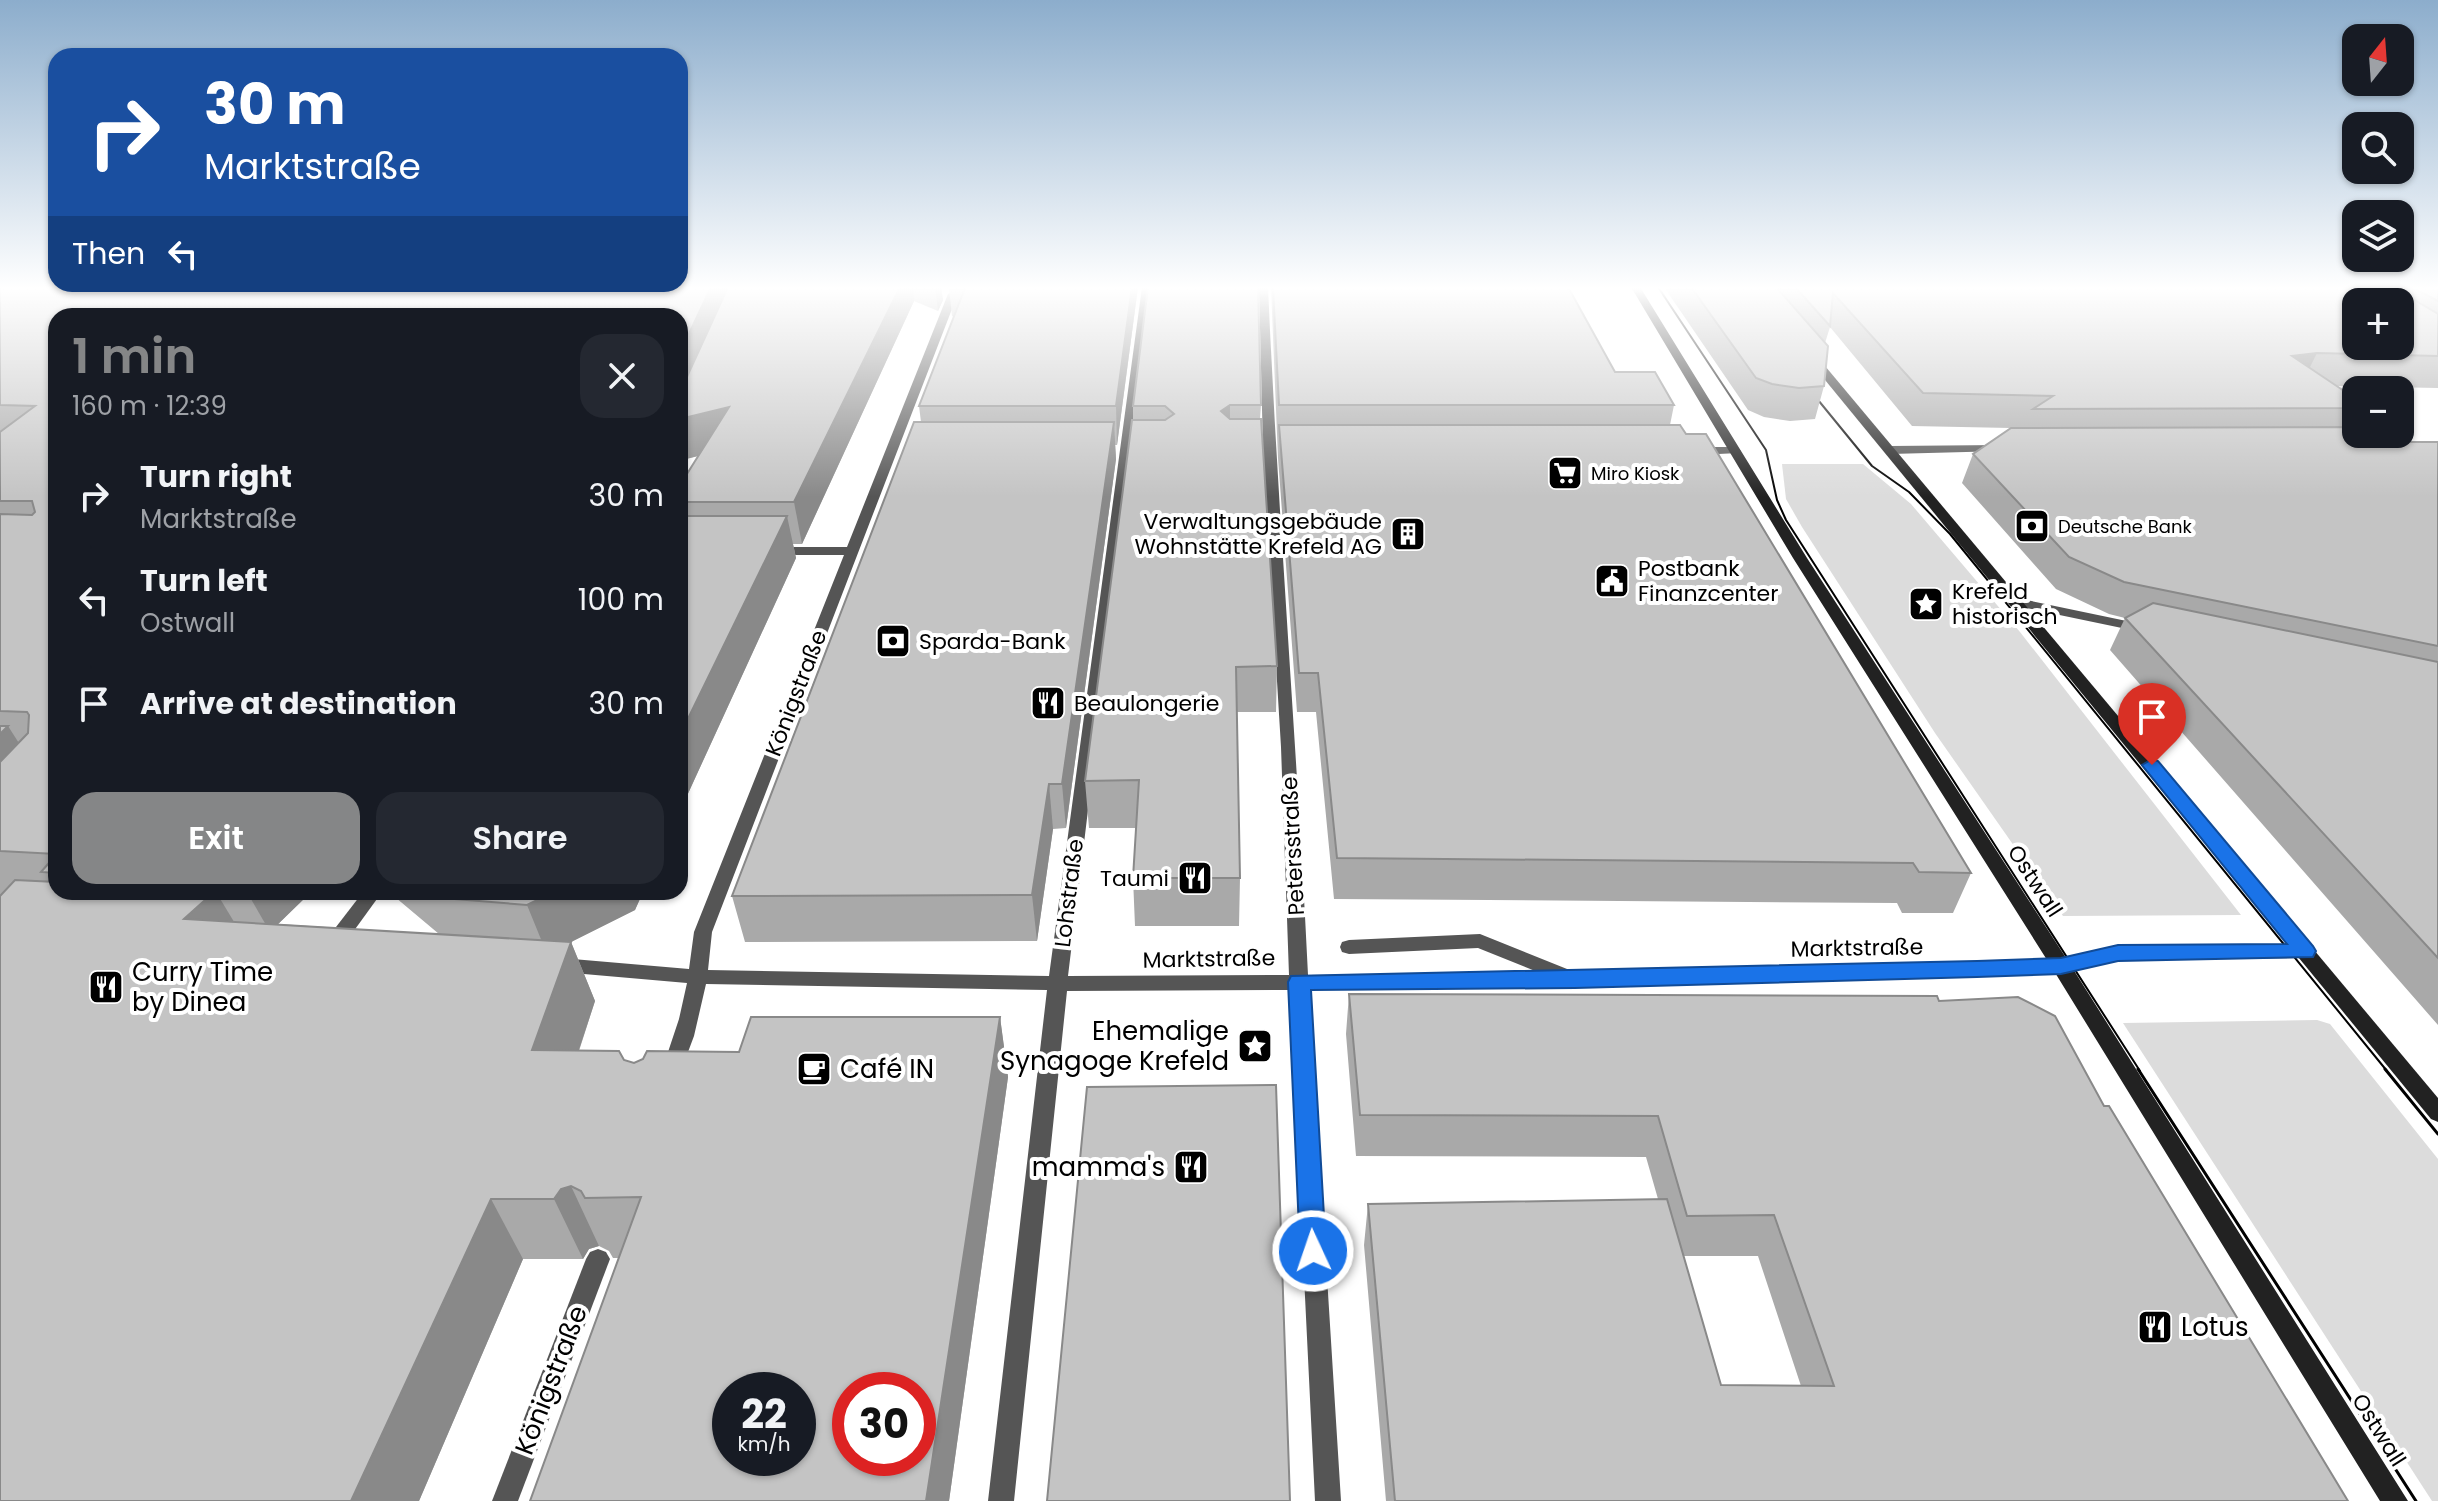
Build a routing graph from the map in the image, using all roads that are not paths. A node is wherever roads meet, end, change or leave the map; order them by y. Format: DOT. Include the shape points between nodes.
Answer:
graph roads {
  1 [pos="930,357"];
  2 [pos="1136,357"];
  3 [pos="1263,357"];
  4 [pos="1678,357"];
  5 [pos="1813,357"];
  6 [pos="2016,449"];
  7 [pos="1263,450"];
  8 [pos="1285,450"];
  9 [pos="1890,450"];
  10 [pos="1689,451"];
  11 [pos="1735,451"];
  12 [pos="758,551"];
  13 [pos="851,551"];
  14 [pos="2017,602"];
  15 [pos="2157,632"];
  16 [pos="367,900"];
  17 [pos="333,945"];
  18 [pos="1349,947"];
  19 [pos="2305,951"];
  20 [pos="540,963"];
  21 [pos="2061,966"];
  22 [pos="699,977"];
  23 [pos="1575,980"];
  24 [pos="1058,982"];
  25 [pos="1299,982"];
  26 [pos="666,1085"];
  27 [pos="2438,1113"];
  28 [pos="598,1259"];
  29 [pos="505,1501"];
  30 [pos="1001,1501"];
  31 [pos="1328,1501"];
  32 [pos="2395,1501"];
  1 -- 13 [label="street, Königstraße" via="898,452"];
  2 -- 24 [label="street, Lohstraße"];
  3 -- 7 [label="street, Petersstraße"];
  4 -- 11 [label="street, Ostwall"];
  5 -- 9 [label="street"];
  6 -- 9 [label="street"];
  7 -- 8 [label="street"];
  7 -- 25 [label="street, Petersstraße" via="1289,747"];
  9 -- 14 [label="street"];
  10 -- 11 [label="street"];
  11 -- 21 [label="street, Ostwall"];
  12 -- 13 [label="street"];
  13 -- 22 [label="street, Königstraße" via="703,932"];
  14 -- 15 [label="street"];
  14 -- 19 [label="street"];
  16 -- 17 [label="street"];
  18 -- 23 [label="street" via="1480,941"];
  19 -- 21 [label="street, Marktstraße" via="2118,953"];
  19 -- 27 [label="street"];
  20 -- 22 [label="street, Marktstraße"];
  21 -- 23 [label="street, Marktstraße"];
  21 -- 32 [label="street, Ostwall"];
  22 -- 24 [label="street, Marktstraße"];
  22 -- 26 [label="street, Königstraße" via="687,1033"];
  23 -- 25 [label="street, Marktstraße"];
  24 -- 25 [label="street, Marktstraße"];
  24 -- 30 [label="street, Lohstraße"];
  25 -- 31 [label="street, Petersstraße"];
  28 -- 29 [label="street, Königstraße"];
}
